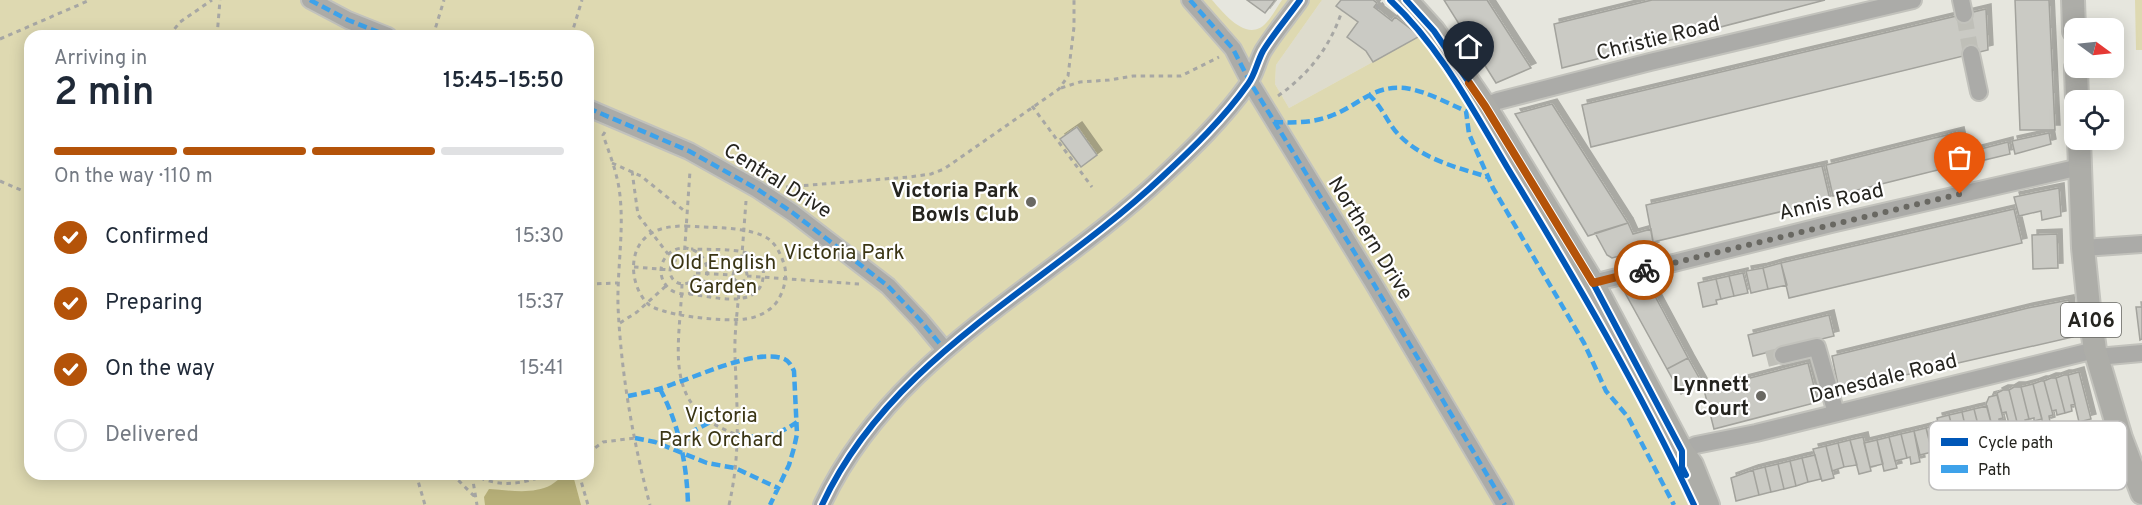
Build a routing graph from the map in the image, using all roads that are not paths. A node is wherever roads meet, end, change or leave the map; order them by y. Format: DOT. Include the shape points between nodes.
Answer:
graph roads {
  1 [pos="310,0"];
  2 [pos="1190,0"];
  3 [pos="1300,0"];
  4 [pos="1406,0"];
  5 [pos="1913,0"];
  6 [pos="2073,0"];
  7 [pos="2074,18"];
  8 [pos="373,30"];
  9 [pos="1971,54"];
  10 [pos="1250,82"];
  11 [pos="1979,92"];
  12 [pos="1485,106"];
  13 [pos="594,110"];
  14 [pos="2079,150"];
  15 [pos="2080,166"];
  16 [pos="2142,244"];
  17 [pos="2083,248"];
  18 [pos="1593,283"];
  19 [pos="945,350"];
  20 [pos="2096,353"];
  21 [pos="2142,353"];
  22 [pos="1783,355"];
  23 [pos="1836,413"];
  24 [pos="2116,421"];
  25 [pos="1682,451"];
  26 [pos="2127,454"];
  27 [pos="2142,493"];
  28 [pos="822,505"];
  29 [pos="1505,505"];
  30 [pos="1708,505"];
  1 -- 8 [label="street"];
  2 -- 10 [label="street, Northern Drive" via="1233,49"];
  3 -- 10 [label="street" via="1262,54"];
  4 -- 12 [label="main road" via="1434,31"];
  5 -- 12 [label="street, Christie Road" via="1650,62"];
  6 -- 7 [label="main road"];
  9 -- 11 [label="street"];
  10 -- 19 [label="street" via="1183,157 1132,204"];
  10 -- 29 [label="street, Northern Drive"];
  12 -- 18 [label="main road"];
  13 -- 19 [label="street, Central Drive" via="689,152 752,187 829,239 888,286"];
  14 -- 15 [label="main road, A106"];
  15 -- 17 [label="main road, A106"];
  15 -- 18 [label="street, Annis Road"];
  16 -- 17 [label="street"];
  17 -- 20 [label="main road, A106"];
  18 -- 25 [label="main road"];
  19 -- 28 [label="street" via="877,419 851,454"];
  20 -- 21 [label="street, Danesdale Road"];
  20 -- 23 [label="street, Danesdale Road"];
  20 -- 24 [label="main road, A106"];
  22 -- 23 [label="street" via="1817,347"];
  23 -- 25 [label="street, Danesdale Road"];
  25 -- 30 [label="main road"];
  26 -- 27 [label="main road, A106"];
}
